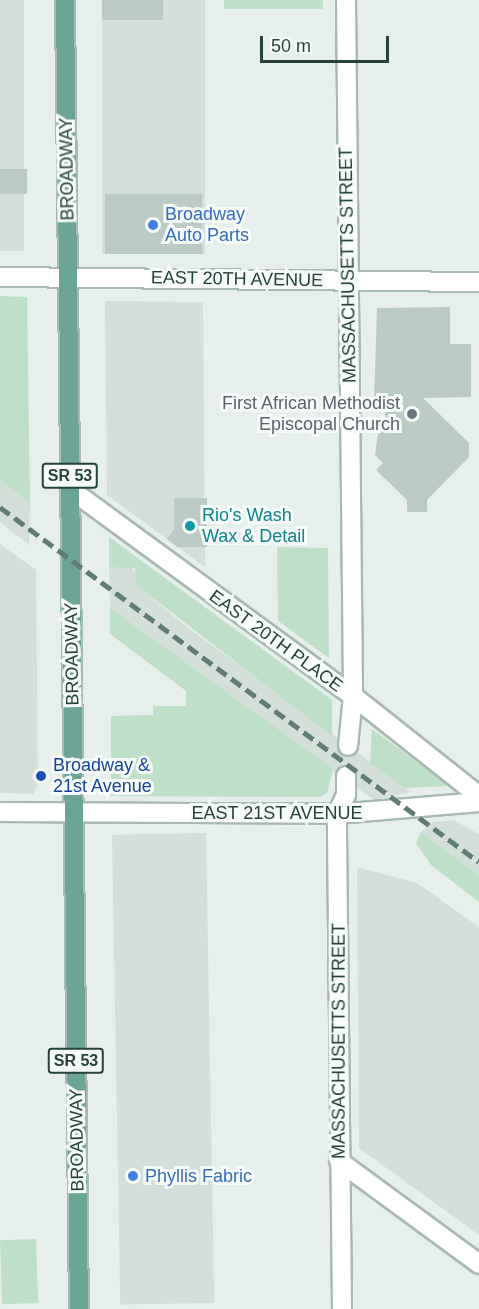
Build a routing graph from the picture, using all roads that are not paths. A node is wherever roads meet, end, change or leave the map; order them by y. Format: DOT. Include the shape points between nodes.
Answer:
graph roads {
  1 [pos="64,0"];
  2 [pos="346,0"];
  3 [pos="0,277"];
  4 [pos="68,277"];
  5 [pos="349,281"];
  6 [pos="479,282"];
  7 [pos="70,489"];
  8 [pos="353,696"];
  9 [pos="348,746"];
  10 [pos="346,776"];
  11 [pos="479,795"];
  12 [pos="479,802"];
  13 [pos="0,812"];
  14 [pos="74,814"];
  15 [pos="337,814"];
  16 [pos="339,1161"];
  17 [pos="479,1264"];
  18 [pos="79,1309"];
  19 [pos="342,1309"];
  1 -- 4 [label="main road, BROADWAY / SR 53"];
  2 -- 5 [label="street, MASSACHUSETTS STREET"];
  3 -- 4 [label="street, EAST 20TH AVENUE"];
  4 -- 5 [label="street, EAST 20TH AVENUE"];
  4 -- 7 [label="main road, BROADWAY / SR 53"];
  5 -- 6 [label="street, EAST 20TH AVENUE"];
  5 -- 8 [label="street, MASSACHUSETTS STREET"];
  7 -- 8 [label="street, EAST 20TH PLACE"];
  7 -- 14 [label="main road, BROADWAY / SR 53"];
  8 -- 9 [label="street, MASSACHUSETTS STREET"];
  8 -- 11 [label="street, EAST 20TH PLACE"];
  10 -- 15 [label="street, MASSACHUSETTS STREET" via="346,795"];
  12 -- 15 [label="street, EAST 21ST AVENUE"];
  13 -- 14 [label="street, EAST 21ST AVENUE"];
  14 -- 15 [label="street, EAST 21ST AVENUE"];
  14 -- 18 [label="main road, BROADWAY / SR 53"];
  15 -- 16 [label="street, MASSACHUSETTS STREET"];
  16 -- 17 [label="street"];
  16 -- 19 [label="street, MASSACHUSETTS STREET"];
}
